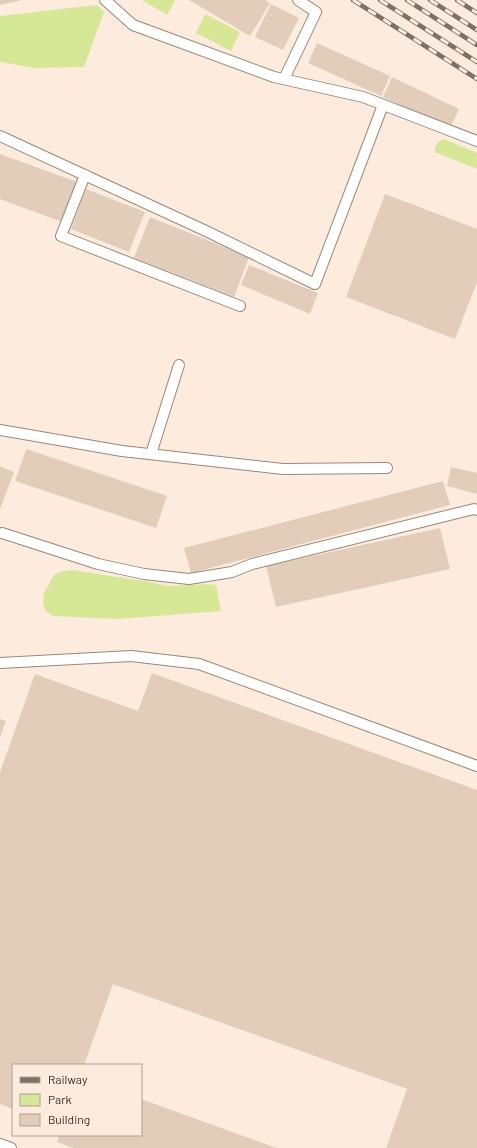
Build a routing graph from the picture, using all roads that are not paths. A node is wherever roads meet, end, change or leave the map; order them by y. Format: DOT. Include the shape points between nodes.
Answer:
graph roads {
  1 [pos="105,0"];
  2 [pos="298,0"];
  3 [pos="284,79"];
  4 [pos="383,105"];
  5 [pos="0,136"];
  6 [pos="477,141"];
  7 [pos="85,175"];
  8 [pos="240,306"];
  9 [pos="179,365"];
  10 [pos="0,430"];
  11 [pos="151,454"];
  12 [pos="387,468"];
  13 [pos="477,510"];
  14 [pos="0,534"];
  15 [pos="0,663"];
  16 [pos="477,766"];
  17 [pos="0,1144"];
  18 [pos="11,1148"];
  1 -- 3 [label="lane" via="133,25"];
  2 -- 3 [label="lane" via="316,12"];
  3 -- 4 [label="lane" via="363,97"];
  4 -- 6 [label="lane"];
  4 -- 7 [label="lane" via="315,284"];
  5 -- 7 [label="lane"];
  7 -- 8 [label="lane" via="61,236"];
  9 -- 11 [label="lane"];
  10 -- 11 [label="lane"];
  11 -- 12 [label="lane" via="283,468"];
  13 -- 14 [label="lane" via="252,564 232,572 189,579 144,574 98,564"];
  15 -- 16 [label="lane" via="131,656 200,664"];
  17 -- 18 [label="lane"];
}
